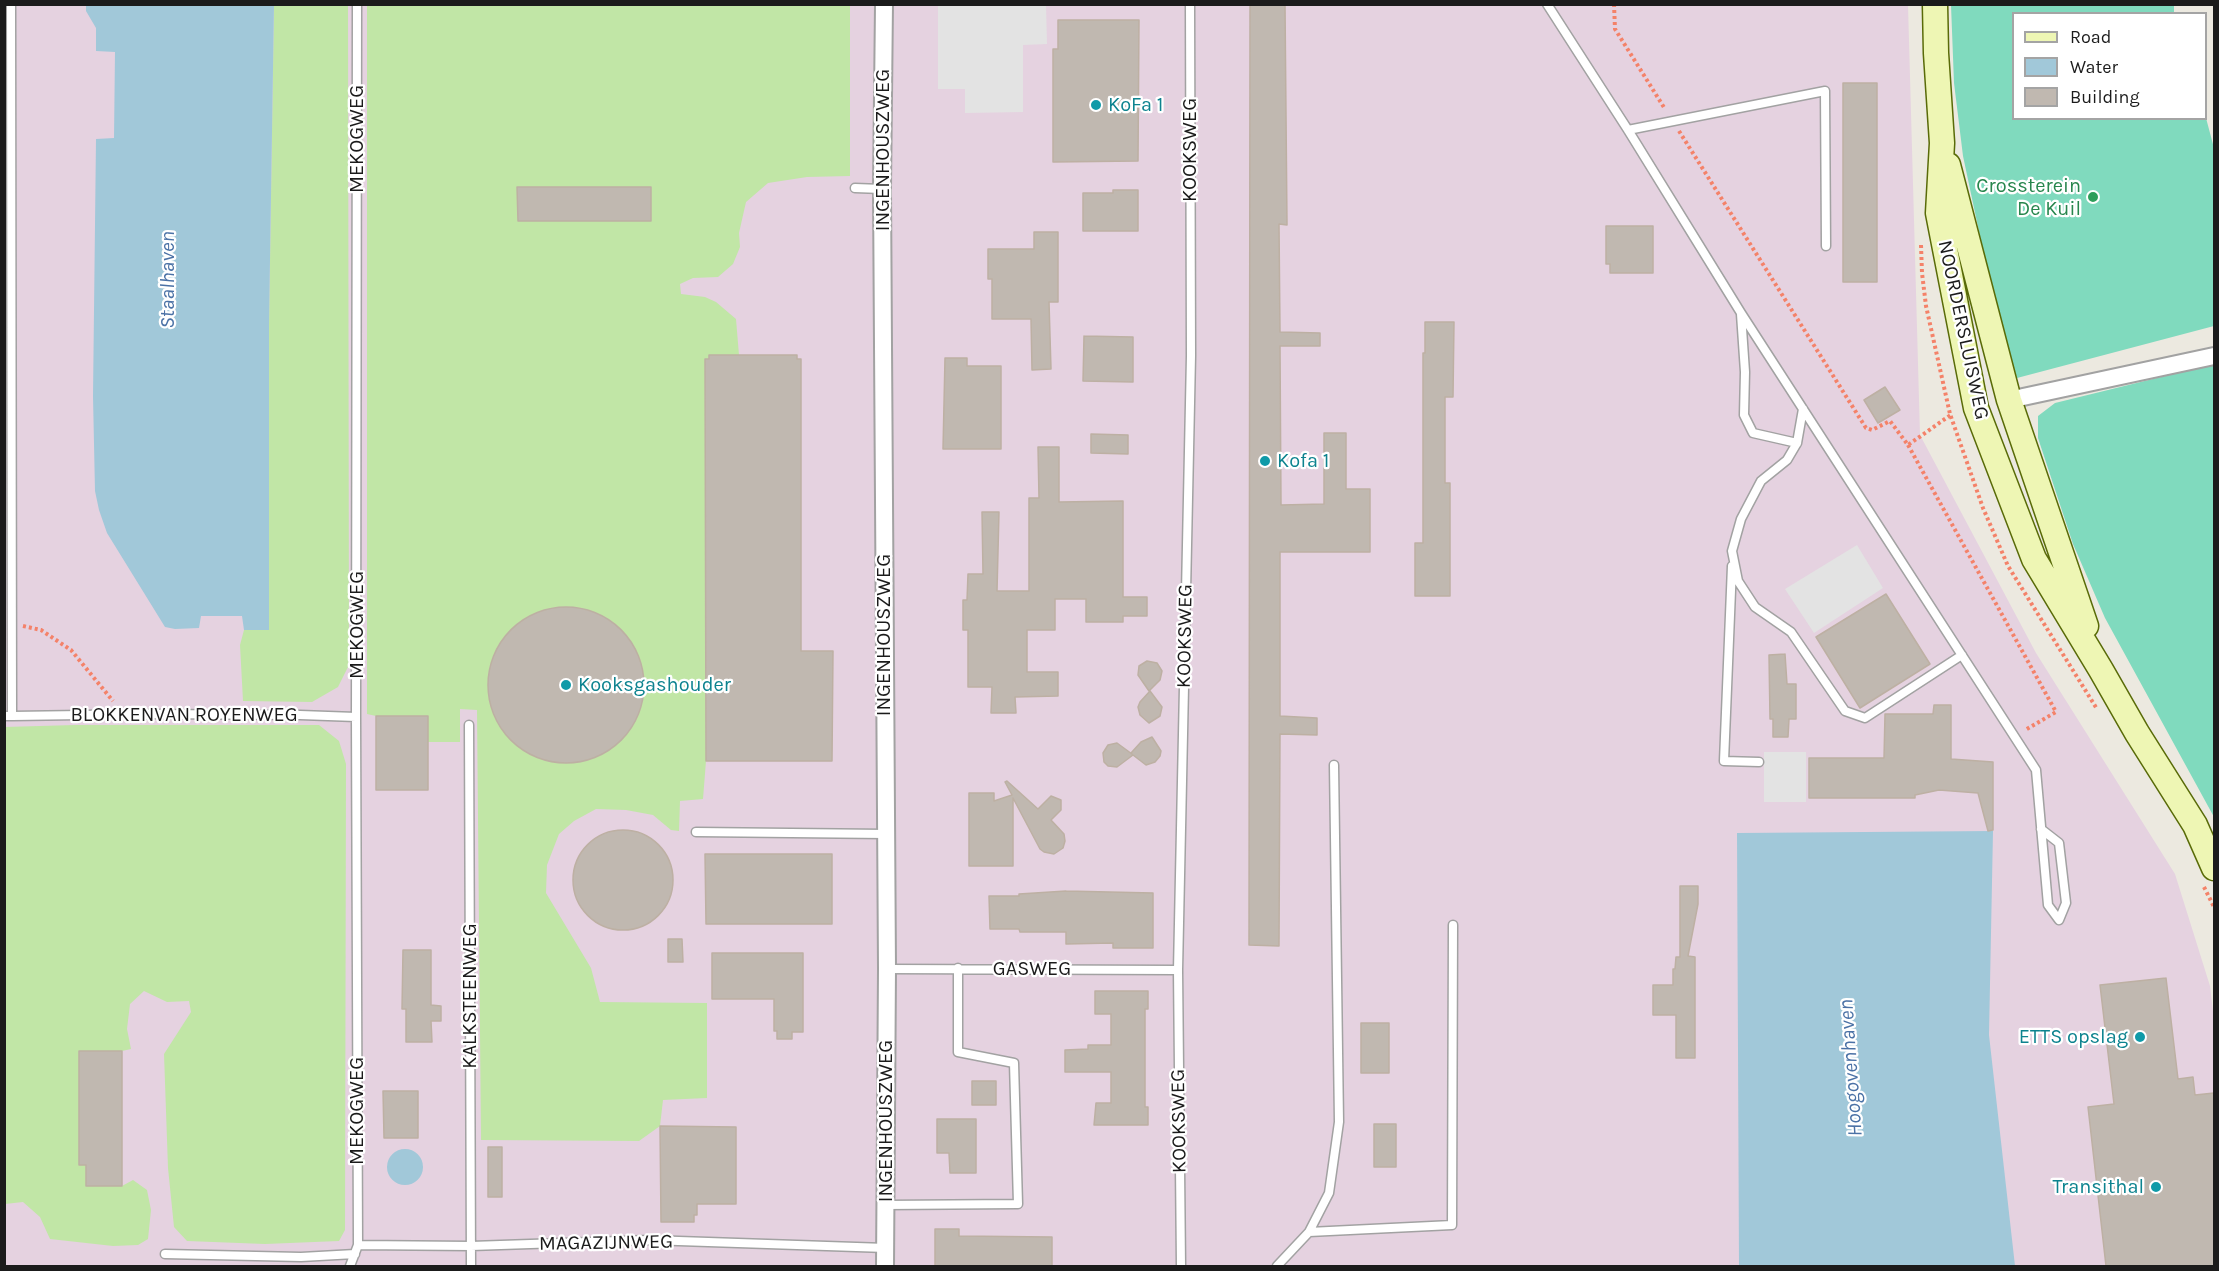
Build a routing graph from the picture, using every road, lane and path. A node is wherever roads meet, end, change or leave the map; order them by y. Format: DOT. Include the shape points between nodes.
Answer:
graph roads {
  1 [pos="11,4"];
  2 [pos="357,4"];
  3 [pos="884,4"];
  4 [pos="1190,4"];
  5 [pos="1547,4"];
  6 [pos="1614,4"];
  7 [pos="1935,4"];
  8 [pos="1673,122"];
  9 [pos="1628,130"];
  10 [pos="1942,142"];
  11 [pos="855,188"];
  12 [pos="882,189"];
  13 [pos="1826,246"];
  14 [pos="1742,313"];
  15 [pos="2214,356"];
  16 [pos="2009,400"];
  17 [pos="1976,408"];
  18 [pos="1803,409"];
  19 [pos="1950,414"];
  20 [pos="1797,443"];
  21 [pos="1908,446"];
  22 [pos="1732,551"];
  23 [pos="12,624"];
  24 [pos="1962,655"];
  25 [pos="2102,670"];
  26 [pos="122,714"];
  27 [pos="8,716"];
  28 [pos="356,717"];
  29 [pos="470,725"];
  30 [pos="2015,736"];
  31 [pos="1759,762"];
  32 [pos="1334,765"];
  33 [pos="2041,829"];
  34 [pos="696,832"];
  35 [pos="886,834"];
  36 [pos="2214,868"];
  37 [pos="1453,925"];
  38 [pos="958,968"];
  39 [pos="887,969"];
  40 [pos="1178,970"];
  41 [pos="885,1205"];
  42 [pos="1309,1232"];
  43 [pos="471,1246"];
  44 [pos="886,1248"];
  45 [pos="356,1250"];
  46 [pos="165,1254"];
  47 [pos="350,1266"];
  48 [pos="471,1266"];
  49 [pos="885,1266"];
  50 [pos="1181,1266"];
  51 [pos="1277,1266"];
  1 -- 23 [label="lane, BLOKKENVAN ROYENWEG"];
  2 -- 28 [label="lane, MEKOGWEG"];
  3 -- 12 [label="street, INGENHOUSZWEG"];
  4 -- 40 [label="lane, KOOKSWEG" via="1191,356"];
  5 -- 9 [label="lane"];
  6 -- 8 [label="path" via="1615,29"];
  7 -- 10 [label="street, NOORDERSLUISWEG"];
  8 -- 9 [label="lane"];
  8 -- 13 [label="lane" via="1826,91"];
  8 -- 21 [label="path" via="1866,428 1872,430 1890,421"];
  9 -- 14 [label="lane"];
  10 -- 16 [label="street, NOORDERSLUISWEG"];
  10 -- 17 [label="street, NOORDERSLUISWEG" via="1938,213"];
  11 -- 12 [label="lane"];
  12 -- 35 [label="street, INGENHOUSZWEG"];
  14 -- 18 [label="lane"];
  14 -- 20 [label="lane" via="1744,415 1753,433"];
  15 -- 16 [label="street"];
  16 -- 17 [label="street"];
  16 -- 25 [label="street, NOORDERSLUISWEG"];
  17 -- 25 [label="street, NOORDERSLUISWEG" via="2034,559"];
  18 -- 20 [label="lane"];
  18 -- 24 [label="lane"];
  19 -- 21 [label="path"];
  20 -- 22 [label="lane" via="1787,460 1761,481 1741,519"];
  21 -- 30 [label="path" via="2056,712"];
  22 -- 24 [label="lane" via="1738,581 1755,607 1791,632 1845,711 1864,718"];
  22 -- 31 [label="lane" via="1724,761"];
  23 -- 26 [label="path" via="41,630 59,640"];
  23 -- 27 [label="lane, BLOKKENVAN ROYENWEG"];
  24 -- 30 [label="lane"];
  25 -- 36 [label="street, NOORDERSLUISWEG" via="2195,825"];
  26 -- 27 [label="lane, BLOKKENVAN ROYENWEG"];
  26 -- 28 [label="lane, BLOKKENVAN ROYENWEG"];
  28 -- 45 [label="lane, MEKOGWEG"];
  29 -- 43 [label="lane, KALKSTEENWEG"];
  30 -- 33 [label="lane" via="2036,770"];
  32 -- 42 [label="lane" via="1339,1122 1329,1193"];
  33 -- 33 [label="lane" via="2048,905 2059,920 2066,903 2060,843"];
  34 -- 35 [label="lane"];
  35 -- 39 [label="street, INGENHOUSZWEG"];
  37 -- 42 [label="lane" via="1452,1225"];
  38 -- 39 [label="lane, GASWEG"];
  38 -- 40 [label="lane, GASWEG"];
  38 -- 41 [label="lane" via="958,1052 1014,1063 1018,1204"];
  39 -- 41 [label="street, INGENHOUSZWEG"];
  40 -- 50 [label="lane, KOOKSWEG"];
  41 -- 44 [label="street, INGENHOUSZWEG"];
  42 -- 51 [label="lane"];
  43 -- 44 [label="lane, MAGAZIJNWEG" via="649,1240"];
  43 -- 45 [label="lane, MAGAZIJNWEG"];
  43 -- 48 [label="lane, KALKSTEENWEG"];
  44 -- 49 [label="street, INGENHOUSZWEG"];
  45 -- 46 [label="lane, MAGAZIJNWEG" via="310,1257"];
  45 -- 47 [label="lane"];
}
